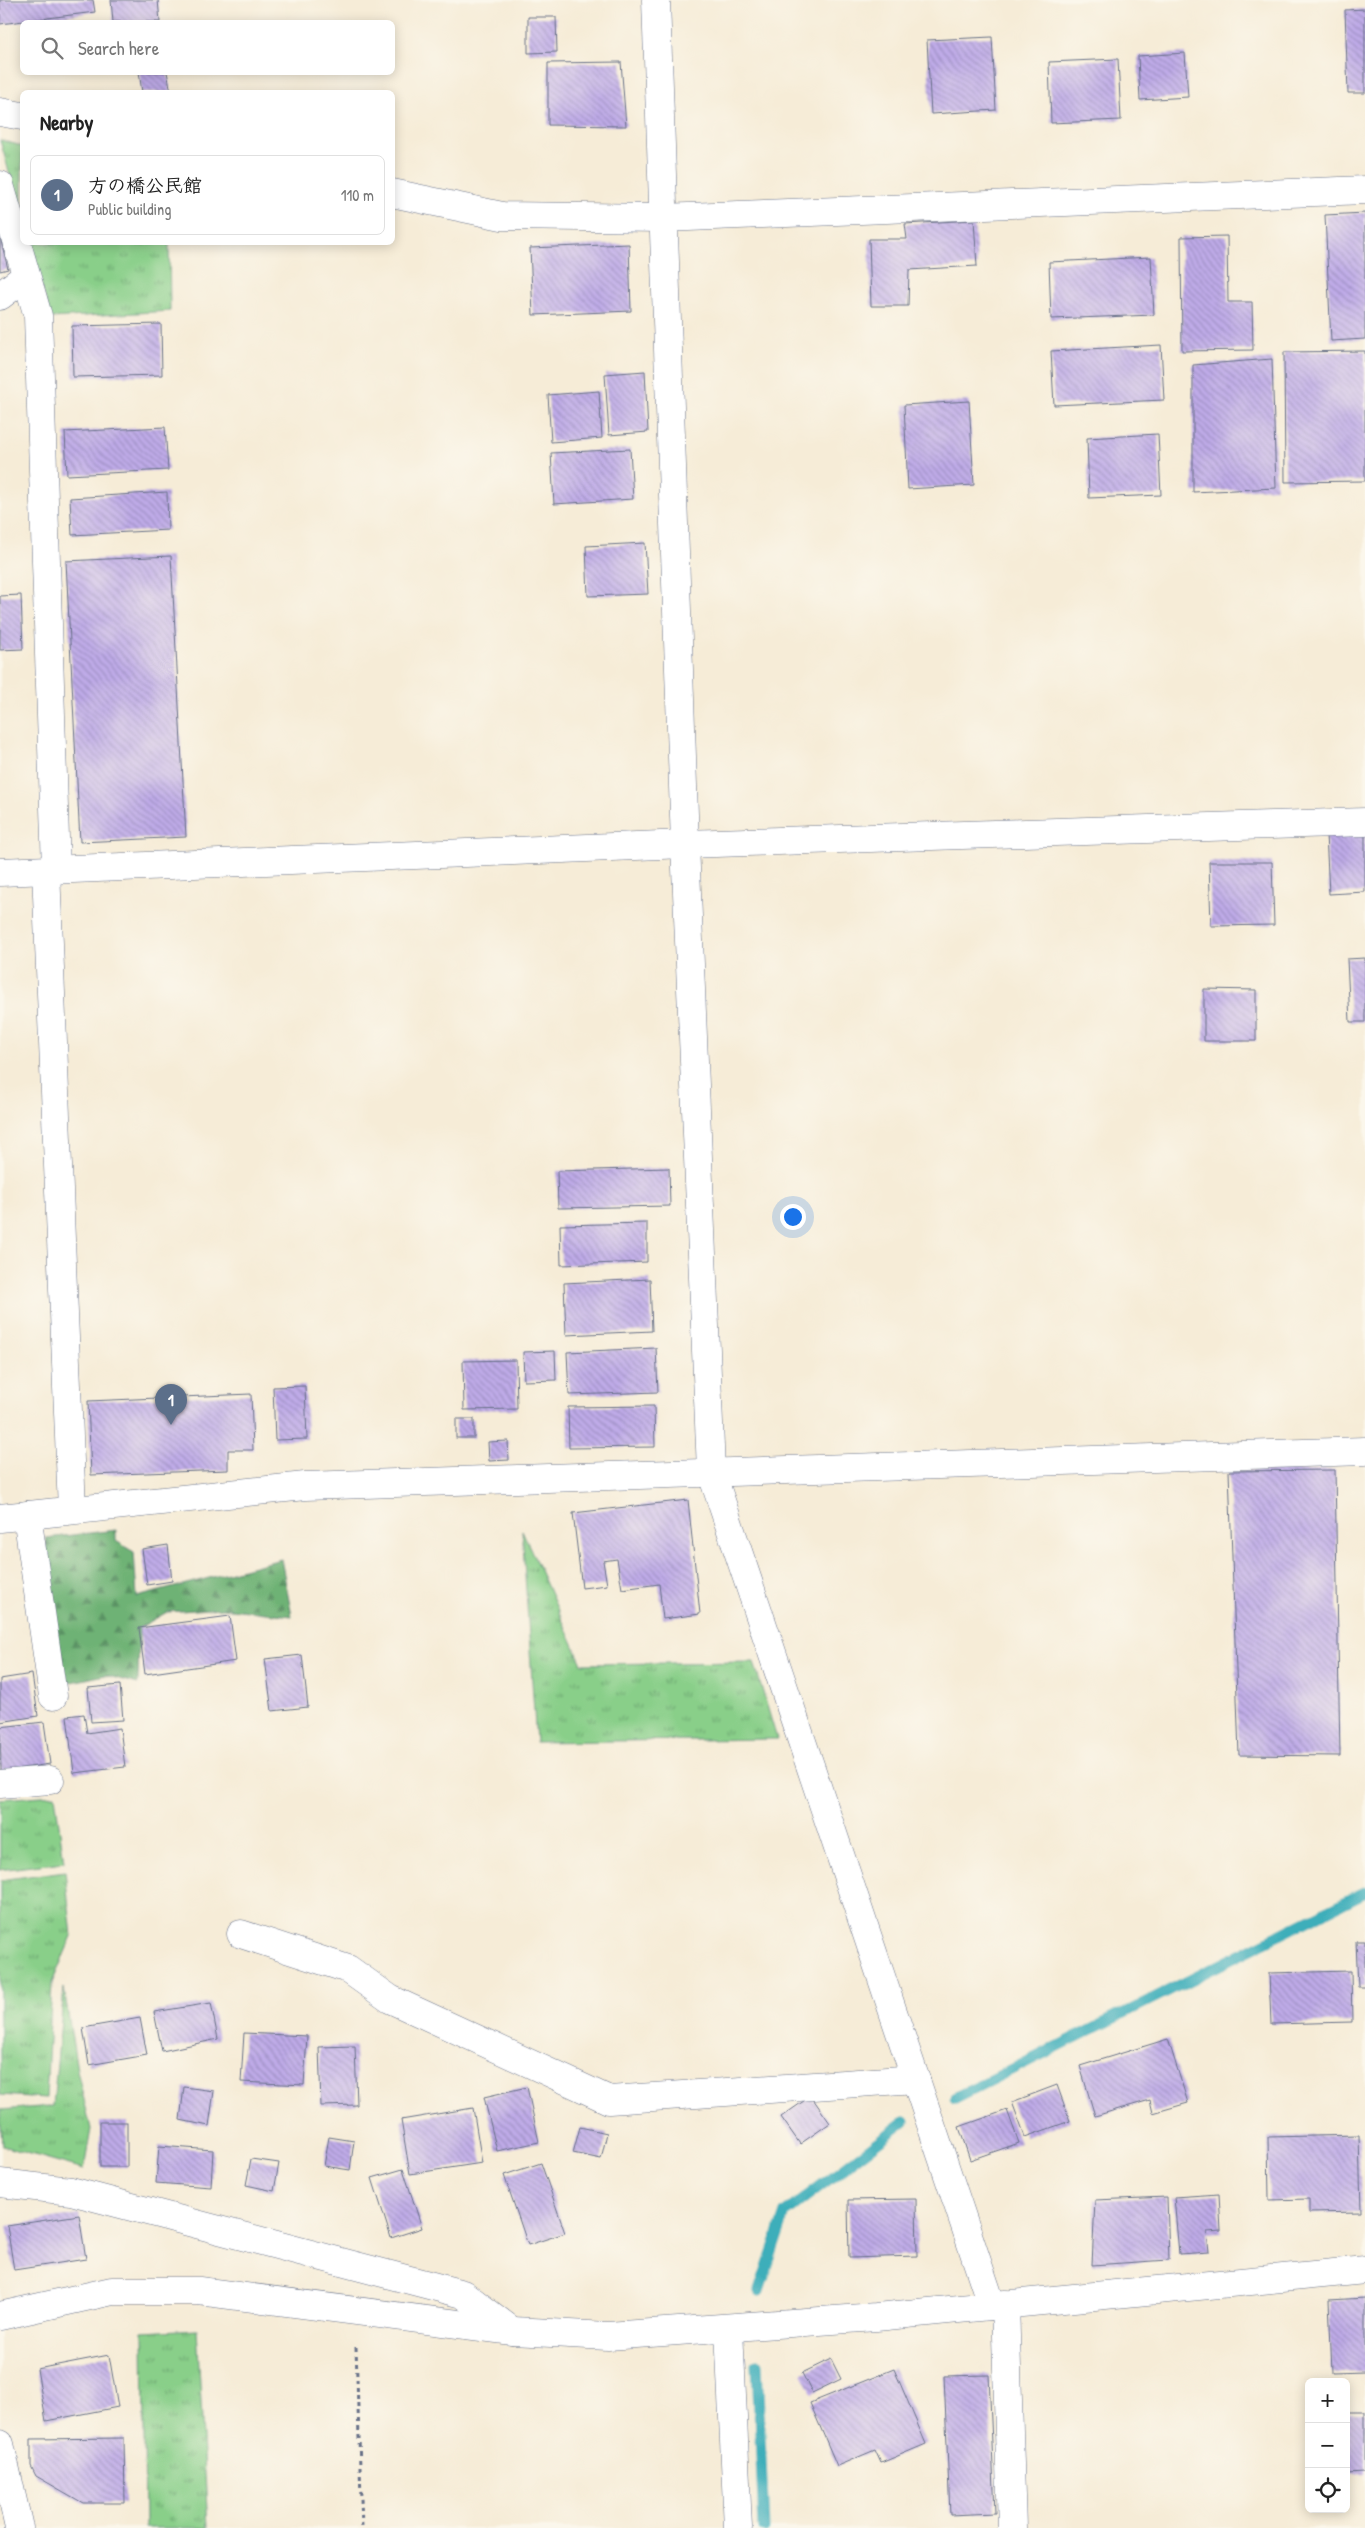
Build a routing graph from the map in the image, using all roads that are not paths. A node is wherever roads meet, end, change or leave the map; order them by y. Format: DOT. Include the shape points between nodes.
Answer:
graph roads {
  1 [pos="656,0"];
  2 [pos="0,112"];
  3 [pos="20,116"];
  4 [pos="0,185"];
  5 [pos="1365,190"];
  6 [pos="395,194"];
  7 [pos="664,218"];
  8 [pos="26,276"];
  9 [pos="0,296"];
  10 [pos="1365,822"];
  11 [pos="685,844"];
  12 [pos="51,869"];
  13 [pos="0,872"];
  14 [pos="1365,1451"];
  15 [pos="711,1471"];
  16 [pos="72,1510"];
  17 [pos="26,1515"];
  18 [pos="0,1518"];
  19 [pos="53,1696"];
  20 [pos="50,1780"];
  21 [pos="0,1784"];
  22 [pos="241,1934"];
  23 [pos="916,2079"];
  24 [pos="0,2182"];
  25 [pos="1365,2270"];
  26 [pos="999,2305"];
  27 [pos="0,2316"];
  28 [pos="730,2328"];
  29 [pos="513,2331"];
  30 [pos="0,2444"];
  31 [pos="19,2528"];
  32 [pos="738,2528"];
  33 [pos="1012,2528"];
  1 -- 7 [label="street"];
  2 -- 3 [label="street"];
  4 -- 8 [label="street"];
  5 -- 7 [label="street"];
  6 -- 7 [label="street" via="502,216"];
  7 -- 11 [label="street"];
  8 -- 9 [label="street"];
  8 -- 12 [label="street" via="38,316"];
  10 -- 11 [label="street"];
  11 -- 12 [label="street"];
  11 -- 15 [label="street"];
  12 -- 13 [label="street"];
  12 -- 16 [label="street"];
  14 -- 15 [label="street"];
  15 -- 16 [label="street" via="305,1486"];
  15 -- 23 [label="street"];
  16 -- 17 [label="street"];
  17 -- 18 [label="street"];
  17 -- 19 [label="street"];
  20 -- 21 [label="street"];
  22 -- 23 [label="street" via="348,1969 390,1999 609,2100"];
  23 -- 26 [label="street"];
  24 -- 29 [label="street" via="71,2191 463,2294"];
  25 -- 26 [label="street"];
  26 -- 28 [label="street"];
  26 -- 33 [label="street"];
  27 -- 29 [label="street" via="112,2291 199,2291"];
  28 -- 29 [label="street" via="608,2336"];
  28 -- 32 [label="street"];
  30 -- 31 [label="street"];
}
